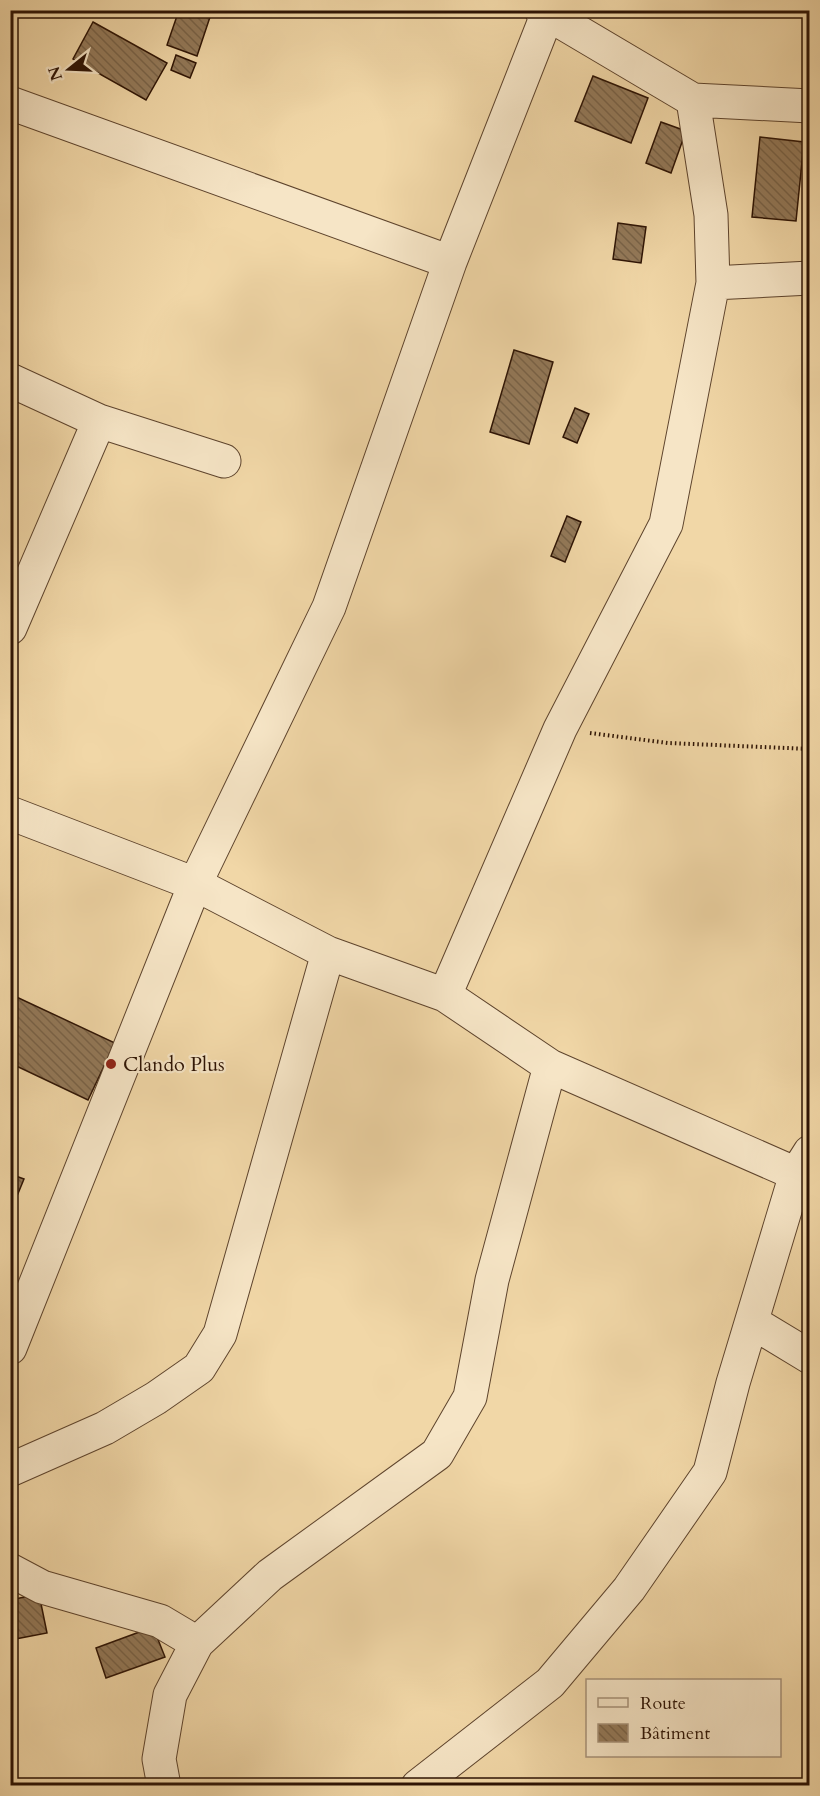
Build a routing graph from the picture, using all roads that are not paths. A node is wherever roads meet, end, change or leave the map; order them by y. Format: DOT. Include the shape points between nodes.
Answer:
graph roads {
  1 [pos="546,11"];
  2 [pos="693,100"];
  3 [pos="10,103"];
  4 [pos="810,106"];
  5 [pos="450,262"];
  6 [pos="810,278"];
  7 [pos="713,283"];
  8 [pos="10,380"];
  9 [pos="99,421"];
  10 [pos="224,461"];
  11 [pos="10,628"];
  12 [pos="10,813"];
  13 [pos="195,884"];
  14 [pos="328,953"];
  15 [pos="445,995"];
  16 [pos="550,1066"];
  17 [pos="805,1169"];
  18 [pos="752,1322"];
  19 [pos="10,1348"];
  20 [pos="810,1358"];
  21 [pos="10,1470"];
  22 [pos="10,1570"];
  23 [pos="197,1643"];
  24 [pos="164,1785"];
  25 [pos="418,1785"];
  1 -- 2 [label="street"];
  1 -- 5 [label="street"];
  2 -- 4 [label="street"];
  2 -- 7 [label="street" via="711,215"];
  3 -- 5 [label="street"];
  5 -- 13 [label="street" via="328,607"];
  6 -- 7 [label="street"];
  7 -- 15 [label="street" via="666,524 560,729"];
  8 -- 9 [label="street"];
  9 -- 10 [label="street"];
  9 -- 11 [label="street"];
  12 -- 13 [label="street"];
  13 -- 14 [label="street"];
  13 -- 19 [label="street"];
  14 -- 15 [label="street"];
  14 -- 21 [label="street" via="220,1334 199,1368 156,1398 105,1428"];
  15 -- 16 [label="street"];
  16 -- 17 [label="street"];
  16 -- 23 [label="street" via="492,1280 470,1397 437,1454 270,1575"];
  17 -- 18 [label="street"];
  18 -- 20 [label="street"];
  18 -- 25 [label="street" via="710,1472 629,1589 550,1683"];
  22 -- 23 [label="street" via="42,1587 160,1621"];
  23 -- 24 [label="street" via="170,1695 159,1759"];
}
